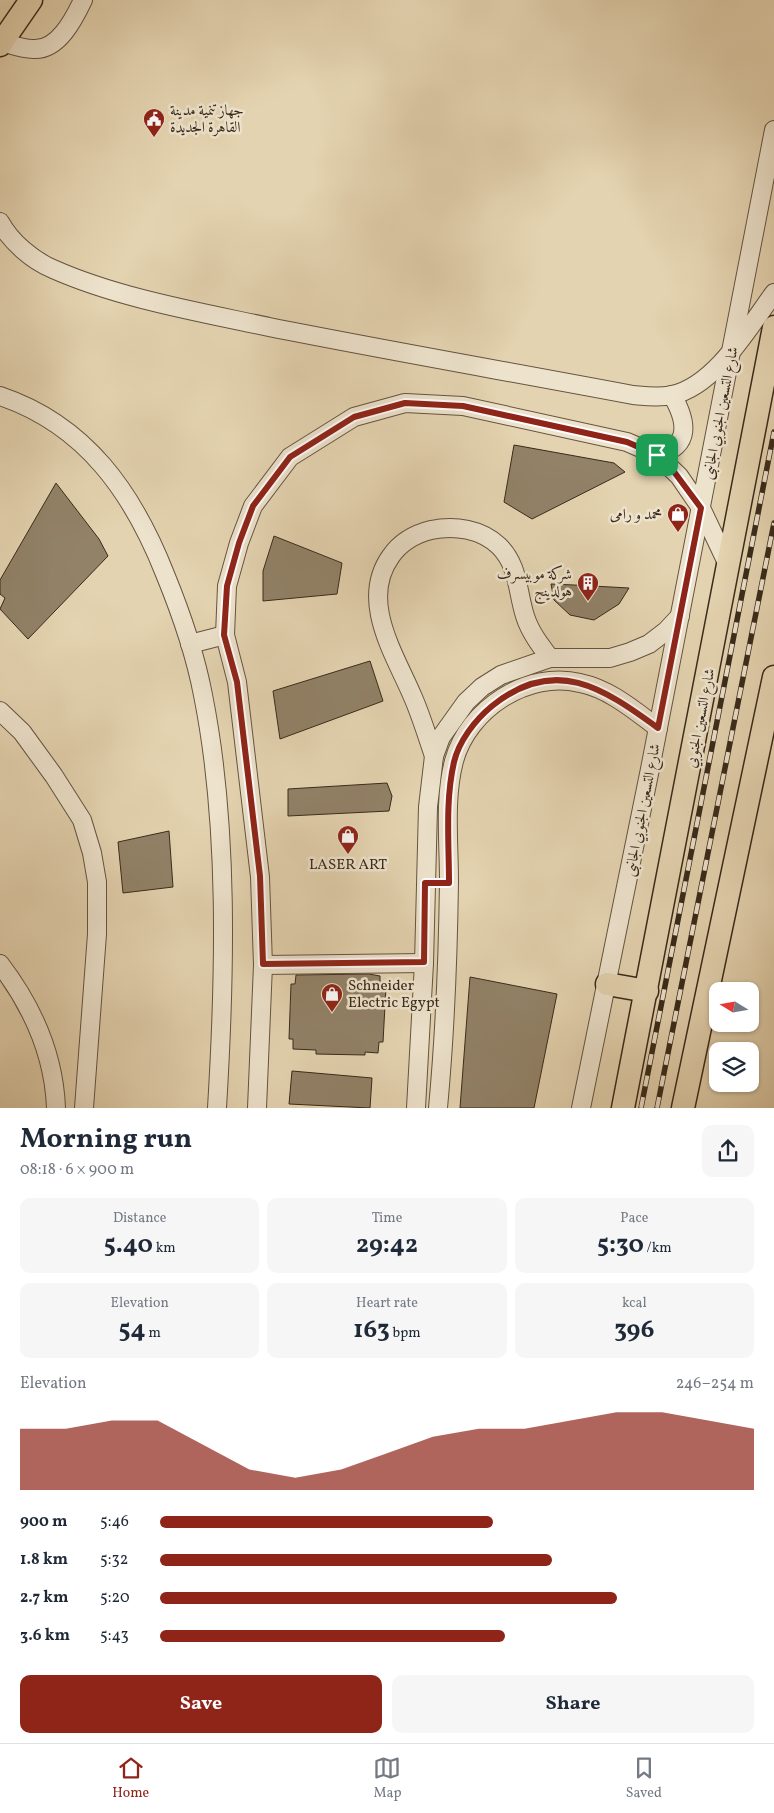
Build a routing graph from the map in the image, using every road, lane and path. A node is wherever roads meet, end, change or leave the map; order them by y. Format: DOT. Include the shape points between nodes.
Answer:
graph roads {
  1 [pos="31,0"];
  2 [pos="83,0"];
  3 [pos="1,44"];
  4 [pos="774,130"];
  5 [pos="0,222"];
  6 [pos="774,293"];
  7 [pos="774,326"];
  8 [pos="732,350"];
  9 [pos="672,395"];
  10 [pos="0,396"];
  11 [pos="657,455"];
  12 [pos="701,508"];
  13 [pos="729,567"];
  14 [pos="680,616"];
  15 [pos="224,635"];
  16 [pos="190,644"];
  17 [pos="550,658"];
  18 [pos="774,677"];
  19 [pos="0,711"];
  20 [pos="658,728"];
  21 [pos="434,756"];
  22 [pos="425,883"];
  23 [pos="449,883"];
  24 [pos="424,962"];
  25 [pos="0,964"];
  26 [pos="263,964"];
  27 [pos="607,984"];
  28 [pos="647,991"];
  29 [pos="56,1108"];
  30 [pos="84,1108"];
  31 [pos="217,1108"];
  32 [pos="258,1108"];
  33 [pos="416,1108"];
  34 [pos="438,1108"];
  35 [pos="581,1108"];
  36 [pos="623,1108"];
  37 [pos="682,1108"];
  1 -- 3 [label="main road"];
  2 -- 3 [label="street" via="62,36 48,48 34,50"];
  4 -- 8 [label="street, شارع التسعين الجنوبي الجانبى"];
  5 -- 9 [label="street" via="20,247 52,269 196,312 633,395"];
  6 -- 8 [label="street"];
  7 -- 13 [label="main road, شارع التسعين الجنوبي"];
  8 -- 9 [label="street" via="704,378"];
  8 -- 12 [label="street, شارع التسعين الجنوبي الجانبى"];
  9 -- 11 [label="street" via="684,420 684,432 669,452"];
  10 -- 16 [label="street" via="44,417 75,439 103,465 127,495 146,528"];
  11 -- 12 [label="street" via="679,476"];
  11 -- 15 [label="street" via="627,442 463,406 405,403 354,417 290,457 253,506 227,586"];
  12 -- 13 [label="street"];
  12 -- 14 [label="street, شارع التسعين الجنوبي الجانبى"];
  13 -- 28 [label="main road, شارع التسعين الجنوبي"];
  14 -- 17 [label="street" via="660,635 630,652 610,658"];
  14 -- 20 [label="street, شارع التسعين الجنوبي الجانبى"];
  15 -- 16 [label="street"];
  15 -- 26 [label="street" via="237,682 258,858"];
  16 -- 31 [label="street" via="203,694 211,746 220,862"];
  17 -- 21 [label="street" via="502,675 482,687 466,702 441,737"];
  17 -- 21 [label="street" via="529,627 514,568 491,539 472,531 451,528 424,532 401,545 383,570 378,586 378,604 383,628"];
  18 -- 37 [label="main road"];
  19 -- 30 [label="street" via="22,732 54,776 82,820 92,853 97,882 97,934"];
  20 -- 23 [label="street" via="605,692 580,682 555,680 530,684 506,695 467,733 454,760 449,789"];
  20 -- 27 [label="street, شارع التسعين الجنوبي الجانبى"];
  21 -- 22 [label="street"];
  22 -- 23 [label="street"];
  22 -- 24 [label="street"];
  23 -- 34 [label="street"];
  24 -- 26 [label="street"];
  24 -- 33 [label="street"];
  25 -- 29 [label="street" via="35,1019 47,1051"];
  26 -- 32 [label="street"];
  27 -- 28 [label="main road"];
  27 -- 35 [label="street, شارع التسعين الجنوبي الجانبى"];
  28 -- 36 [label="main road, شارع التسعين الجنوبي"];
}
